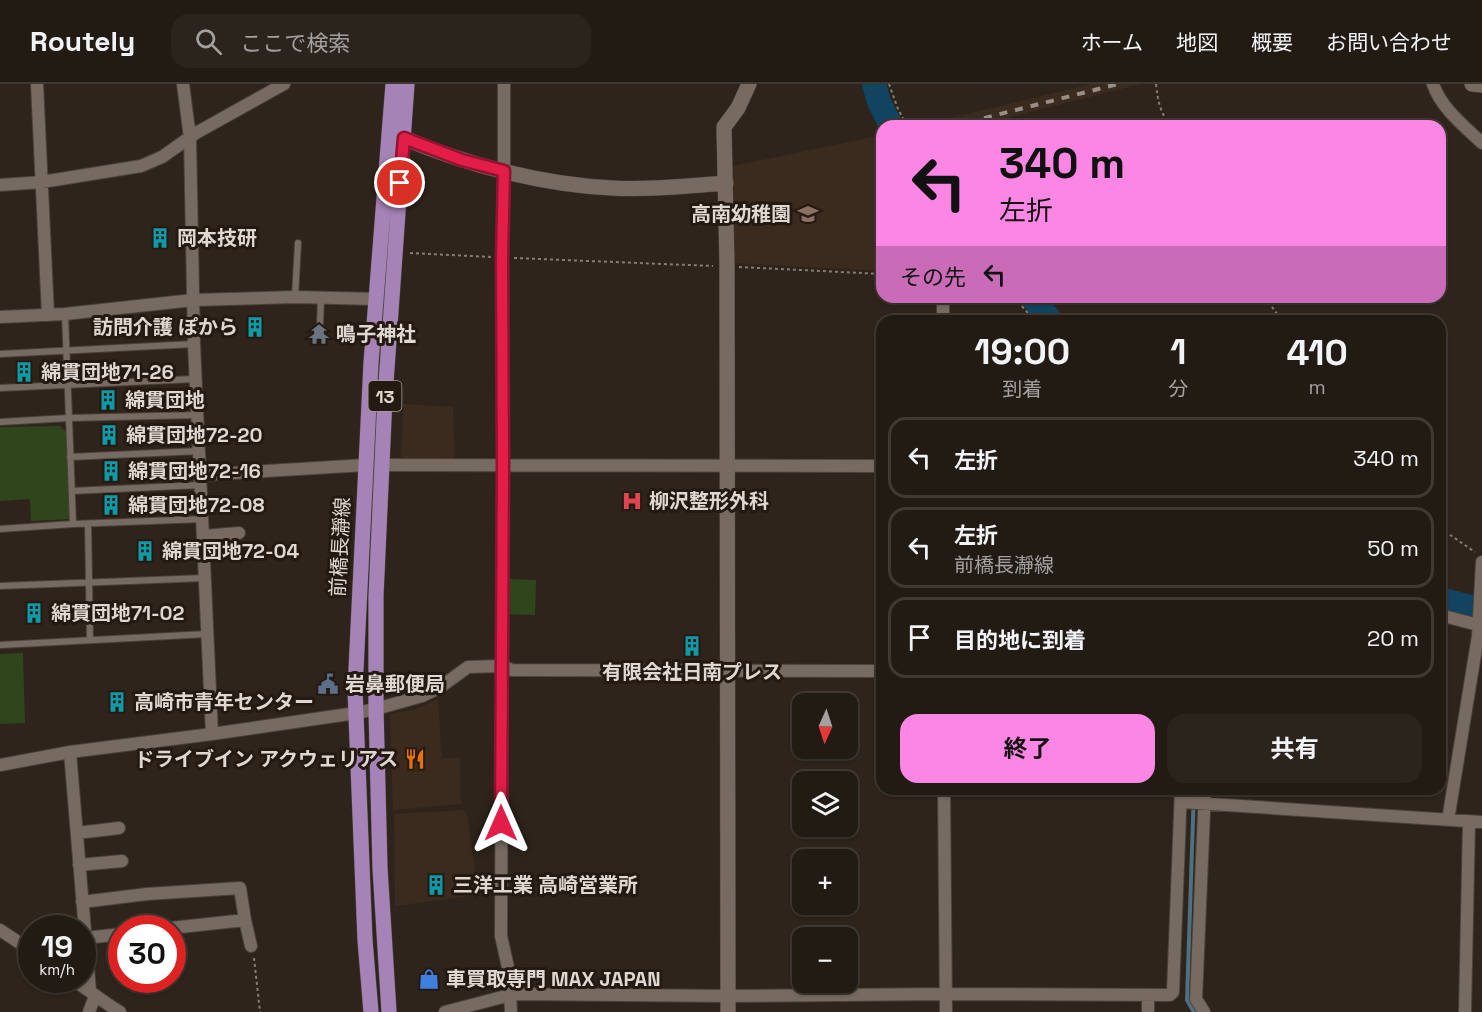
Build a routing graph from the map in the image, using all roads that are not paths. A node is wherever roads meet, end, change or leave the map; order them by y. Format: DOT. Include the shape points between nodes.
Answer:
graph roads {
  1 [pos="37,84"];
  2 [pos="183,84"];
  3 [pos="284,84"];
  4 [pos="393,84"];
  5 [pos="407,84"];
  6 [pos="504,84"];
  7 [pos="749,84"];
  8 [pos="1433,84"];
  9 [pos="1472,84"];
  10 [pos="1482,84"];
  11 [pos="190,138"];
  12 [pos="404,138"];
  13 [pos="1482,143"];
  14 [pos="504,171"];
  15 [pos="42,182"];
  16 [pos="726,183"];
  17 [pos="0,185"];
  18 [pos="298,243"];
  19 [pos="295,297"];
  20 [pos="321,298"];
  21 [pos="376,299"];
  22 [pos="193,300"];
  23 [pos="65,314"];
  24 [pos="48,315"];
  25 [pos="0,317"];
  26 [pos="320,324"];
  27 [pos="194,344"];
  28 [pos="66,351"];
  29 [pos="0,354"];
  30 [pos="196,379"];
  31 [pos="67,385"];
  32 [pos="0,388"];
  33 [pos="198,415"];
  34 [pos="69,418"];
  35 [pos="0,422"];
  36 [pos="200,451"];
  37 [pos="70,457"];
  38 [pos="365,465"];
  39 [pos="382,465"];
  40 [pos="503,465"];
  41 [pos="727,466"];
  42 [pos="876,466"];
  43 [pos="201,480"];
  44 [pos="72,491"];
  45 [pos="203,519"];
  46 [pos="73,524"];
  47 [pos="88,524"];
  48 [pos="0,529"];
  49 [pos="239,533"];
  50 [pos="204,536"];
  51 [pos="1482,562"];
  52 [pos="206,578"];
  53 [pos="89,582"];
  54 [pos="0,586"];
  55 [pos="1446,616"];
  56 [pos="1480,623"];
  57 [pos="208,634"];
  58 [pos="90,640"];
  59 [pos="0,645"];
  60 [pos="502,666"];
  61 [pos="728,670"];
  62 [pos="876,671"];
  63 [pos="376,709"];
  64 [pos="356,713"];
  65 [pos="212,734"];
  66 [pos="70,752"];
  67 [pos="0,765"];
  68 [pos="944,795"];
  69 [pos="1186,795"];
  70 [pos="1199,795"];
  71 [pos="1192,803"];
  72 [pos="1448,820"];
  73 [pos="1476,822"];
  74 [pos="119,828"];
  75 [pos="77,833"];
  76 [pos="122,861"];
  77 [pos="79,866"];
  78 [pos="82,902"];
  79 [pos="83,915"];
  80 [pos="245,920"];
  81 [pos="186,926"];
  82 [pos="0,930"];
  83 [pos="18,942"];
  84 [pos="251,946"];
  85 [pos="93,994"];
  86 [pos="512,994"];
  87 [pos="946,994"];
  88 [pos="1148,995"];
  89 [pos="728,996"];
  90 [pos="89,1012"];
  91 [pos="120,1012"];
  92 [pos="371,1012"];
  93 [pos="389,1012"];
  94 [pos="445,1012"];
  95 [pos="511,1012"];
  96 [pos="728,1012"];
  97 [pos="946,1012"];
  98 [pos="1148,1012"];
  99 [pos="1204,1012"];
  100 [pos="1465,1012"];
  1 -- 15 [label="street"];
  2 -- 11 [label="street"];
  3 -- 11 [label="street"];
  4 -- 21 [label="main road, 前橋長瀞線 / 13"];
  5 -- 12 [label="main road, 前橋長瀞線 / 13"];
  6 -- 14 [label="street"];
  7 -- 16 [label="street" via="724,127"];
  8 -- 13 [label="street" via="1439,99"];
  9 -- 10 [label="street"];
  11 -- 15 [label="street" via="141,166"];
  11 -- 22 [label="street"];
  12 -- 14 [label="street"];
  12 -- 39 [label="main road, 前橋長瀞線 / 13"];
  14 -- 16 [label="street" via="610,188"];
  14 -- 40 [label="street"];
  15 -- 17 [label="street"];
  15 -- 24 [label="street"];
  16 -- 41 [label="street"];
  18 -- 19 [label="lane"];
  19 -- 20 [label="street"];
  19 -- 22 [label="street"];
  20 -- 21 [label="street"];
  20 -- 26 [label="lane"];
  21 -- 38 [label="main road, 前橋長瀞線 / 13"];
  22 -- 23 [label="street"];
  22 -- 27 [label="street"];
  23 -- 24 [label="street"];
  23 -- 28 [label="lane"];
  24 -- 25 [label="street"];
  27 -- 28 [label="lane"];
  27 -- 30 [label="street"];
  28 -- 29 [label="lane"];
  28 -- 31 [label="lane"];
  30 -- 31 [label="lane"];
  30 -- 33 [label="street"];
  31 -- 32 [label="lane"];
  31 -- 34 [label="lane"];
  33 -- 34 [label="lane"];
  33 -- 36 [label="street"];
  34 -- 35 [label="lane"];
  34 -- 37 [label="lane"];
  36 -- 37 [label="lane"];
  36 -- 43 [label="street"];
  37 -- 44 [label="lane"];
  38 -- 43 [label="street"];
  38 -- 64 [label="main road, 前橋長瀞線 / 13"];
  39 -- 40 [label="street"];
  39 -- 63 [label="main road, 前橋長瀞線 / 13"];
  40 -- 41 [label="street"];
  40 -- 60 [label="street"];
  41 -- 42 [label="street"];
  41 -- 61 [label="street"];
  43 -- 44 [label="lane"];
  43 -- 45 [label="street"];
  44 -- 46 [label="lane"];
  45 -- 47 [label="lane"];
  45 -- 50 [label="street"];
  46 -- 47 [label="lane"];
  46 -- 48 [label="lane"];
  47 -- 53 [label="lane"];
  49 -- 50 [label="street"];
  50 -- 52 [label="street"];
  51 -- 56 [label="street"];
  52 -- 53 [label="lane"];
  52 -- 57 [label="street"];
  53 -- 54 [label="lane"];
  53 -- 58 [label="lane"];
  55 -- 56 [label="street"];
  56 -- 72 [label="street"];
  57 -- 58 [label="lane"];
  57 -- 65 [label="street"];
  58 -- 59 [label="lane"];
  60 -- 61 [label="street" via="512,670"];
  60 -- 63 [label="street" via="468,667 422,696"];
  60 -- 86 [label="street" via="501,936"];
  61 -- 62 [label="street"];
  61 -- 89 [label="street"];
  63 -- 64 [label="street"];
  63 -- 93 [label="main road, 前橋長瀞線 / 13"];
  64 -- 65 [label="street"];
  64 -- 92 [label="main road, 前橋長瀞線 / 13"];
  65 -- 66 [label="street"];
  66 -- 67 [label="street"];
  66 -- 75 [label="street"];
  68 -- 87 [label="street"];
  69 -- 71 [label="street"];
  70 -- 71 [label="street"];
  71 -- 72 [label="street"];
  71 -- 88 [label="street" via="1173,992"];
  71 -- 99 [label="street" via="1196,999"];
  72 -- 73 [label="street"];
  73 -- 100 [label="street"];
  74 -- 75 [label="street"];
  75 -- 77 [label="street"];
  76 -- 77 [label="street"];
  77 -- 78 [label="street"];
  78 -- 79 [label="street"];
  78 -- 80 [label="street" via="240,888"];
  80 -- 81 [label="street"];
  80 -- 84 [label="street"];
  82 -- 83 [label="street"];
  85 -- 90 [label="street"];
  85 -- 91 [label="street"];
  86 -- 89 [label="street"];
  86 -- 94 [label="street"];
  86 -- 95 [label="street"];
  87 -- 88 [label="street"];
  87 -- 89 [label="street"];
  87 -- 97 [label="street"];
  88 -- 98 [label="street"];
  89 -- 96 [label="street"];
}
